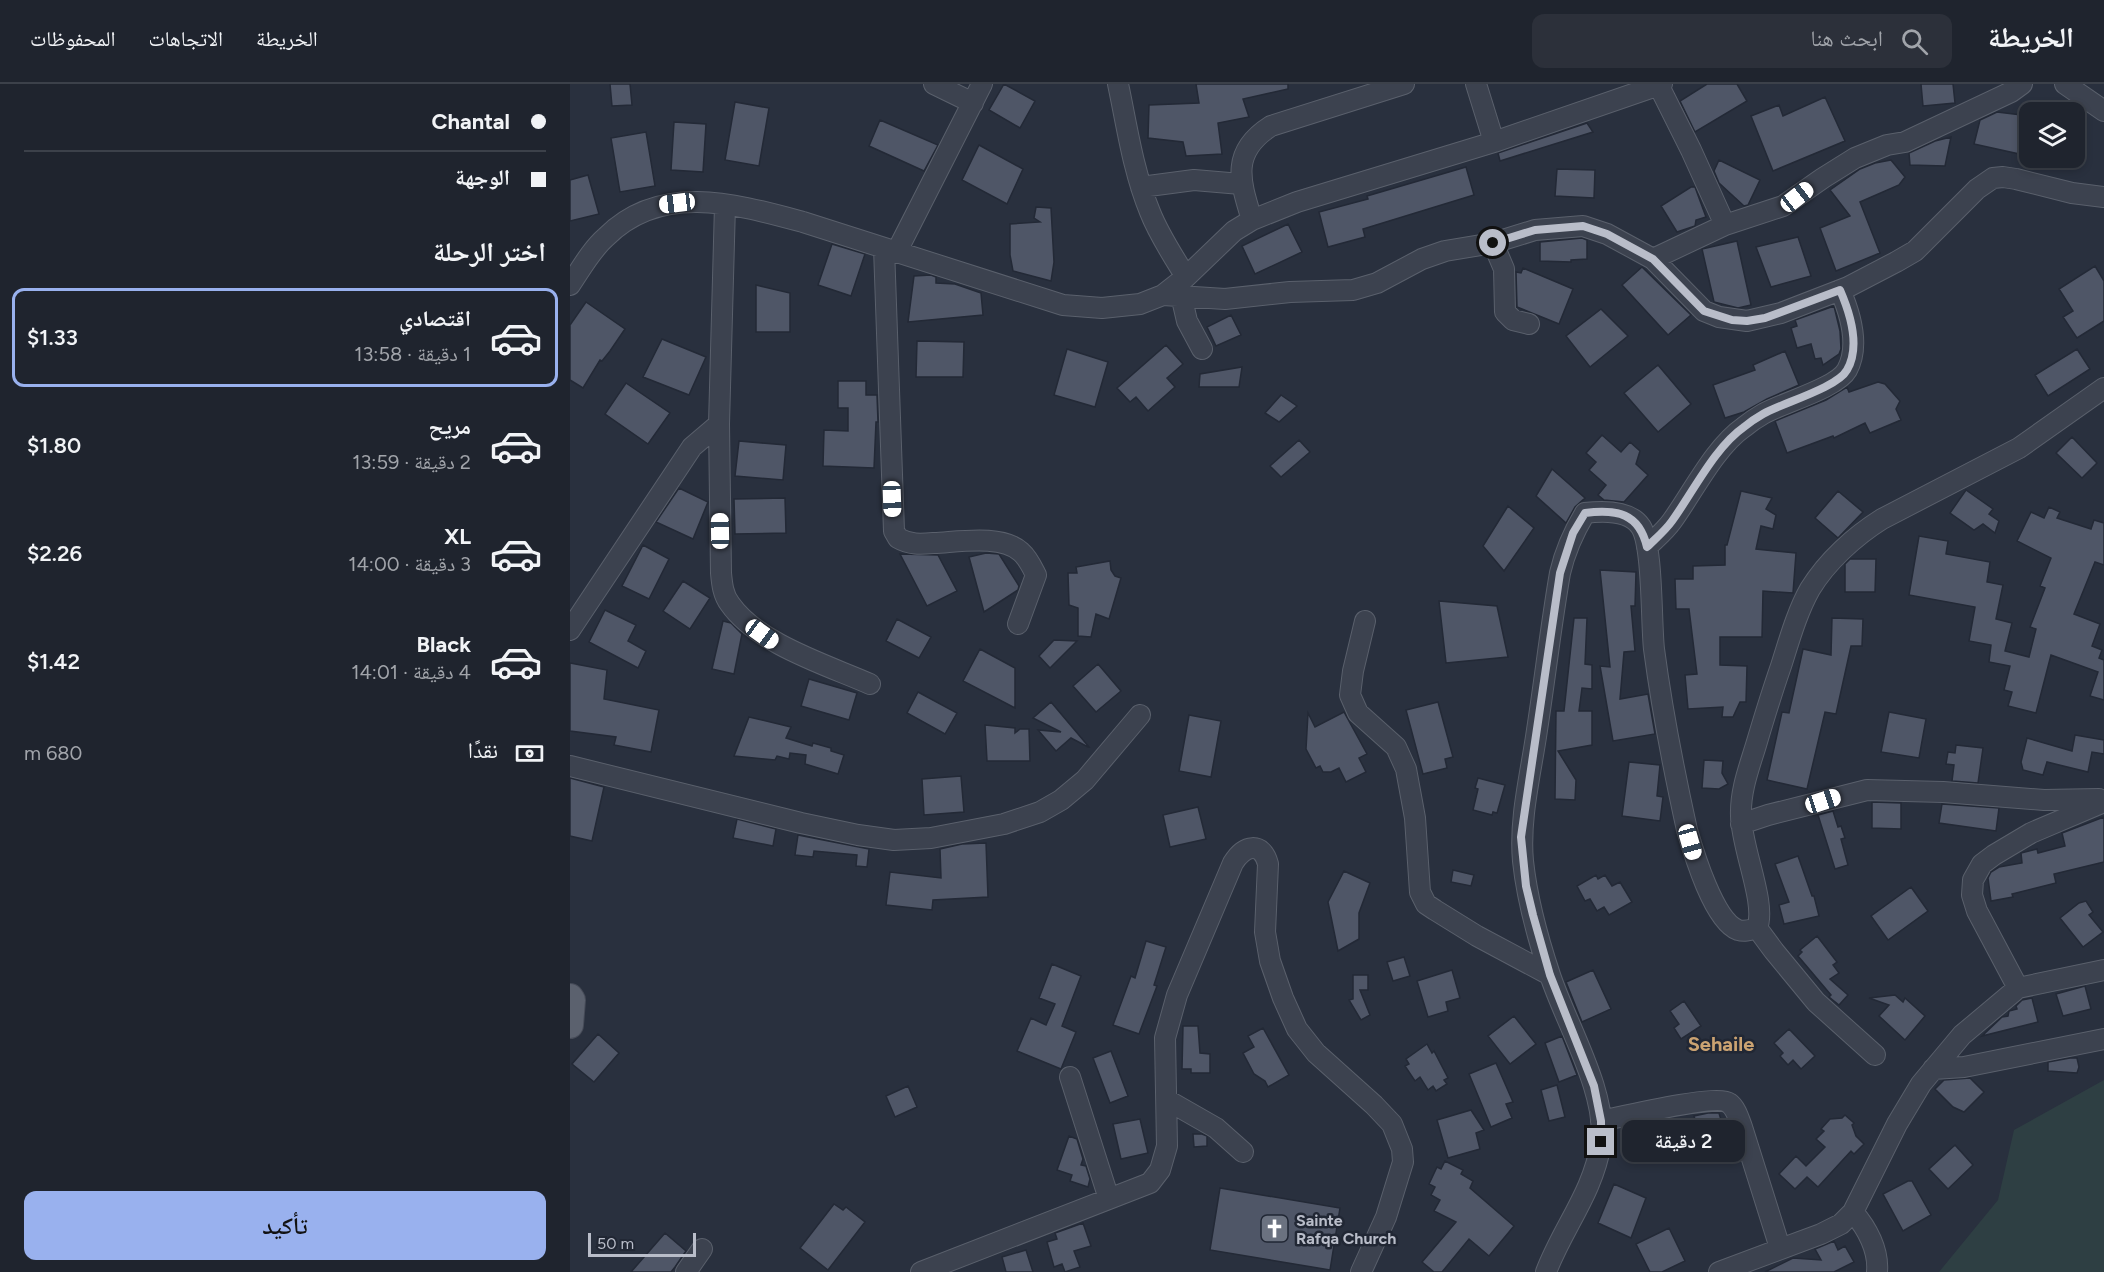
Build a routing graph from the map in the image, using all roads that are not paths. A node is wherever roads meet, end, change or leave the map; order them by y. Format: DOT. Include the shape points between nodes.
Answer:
graph roads {
  1 [pos="934,84"];
  2 [pos="982,84"];
  3 [pos="1118,84"];
  4 [pos="1404,84"];
  5 [pos="1476,84"];
  6 [pos="2022,84"];
  7 [pos="2066,84"];
  8 [pos="1660,85"];
  9 [pos="973,103"];
  10 [pos="2104,111"];
  11 [pos="1494,142"];
  12 [pos="1241,184"];
  13 [pos="1142,187"];
  14 [pos="2104,197"];
  15 [pos="725,205"];
  16 [pos="1252,220"];
  17 [pos="1725,225"];
  18 [pos="1493,243"];
  19 [pos="890,251"];
  20 [pos="1653,259"];
  21 [pos="570,285"];
  22 [pos="1176,289"];
  23 [pos="1840,290"];
  24 [pos="1529,324"];
  25 [pos="1202,348"];
  26 [pos="2104,388"];
  27 [pos="719,424"];
  28 [pos="1647,547"];
  29 [pos="1365,621"];
  30 [pos="1018,624"];
  31 [pos="570,630"];
  32 [pos="870,684"];
  33 [pos="1140,715"];
  34 [pos="570,766"];
  35 [pos="2104,801"];
  36 [pos="1741,824"];
  37 [pos="1757,928"];
  38 [pos="2104,970"];
  39 [pos="1550,975"];
  40 [pos="2018,988"];
  41 [pos="570,997"];
  42 [pos="570,1025"];
  43 [pos="2104,1039"];
  44 [pos="1875,1055"];
  45 [pos="1933,1069"];
  46 [pos="1071,1077"];
  47 [pos="1167,1100"];
  48 [pos="1601,1121"];
  49 [pos="1243,1152"];
  50 [pos="1109,1198"];
  51 [pos="1853,1212"];
  52 [pos="1780,1248"];
  53 [pos="702,1249"];
  54 [pos="686,1272"];
  55 [pos="921,1272"];
  56 [pos="1361,1272"];
  57 [pos="1546,1272"];
  58 [pos="1719,1272"];
  59 [pos="1877,1272"];
  1 -- 9 [label="street"];
  2 -- 9 [label="street"];
  3 -- 13 [label="street"];
  4 -- 12 [label="street" via="1271,126 1259,134 1244,158"];
  5 -- 11 [label="street"];
  6 -- 17 [label="street" via="1905,142 1855,158 1783,206"];
  7 -- 10 [label="street"];
  8 -- 11 [label="street"];
  8 -- 17 [label="street"];
  9 -- 19 [label="street"];
  11 -- 16 [label="street" via="1297,202"];
  12 -- 13 [label="street" via="1194,180"];
  12 -- 16 [label="street"];
  13 -- 22 [label="street"];
  14 -- 23 [label="street" via="1993,178 1915,251"];
  15 -- 19 [label="street" via="781,216"];
  15 -- 21 [label="street" via="677,203 638,213 604,238"];
  15 -- 27 [label="street"];
  16 -- 22 [label="street" via="1234,231"];
  17 -- 20 [label="street"];
  18 -- 20 [label="street" via="1535,230 1583,226"];
  18 -- 22 [label="street" via="1445,251 1353,290 1208,299"];
  18 -- 24 [label="street" via="1504,269 1504,312 1513,320"];
  19 -- 22 [label="street" via="1063,305 1121,307 1140,304"];
  19 -- 30 [label="street" via="894,531 898,538 915,544 993,540 1020,550 1036,575"];
  20 -- 23 [label="street" via="1704,311 1732,320 1765,318"];
  22 -- 25 [label="street" via="1186,321"];
  23 -- 28 [label="street" via="1852,323 1852,353 1846,372 1741,428 1727,441 1671,524"];
  26 -- 36 [label="street" via="2019,448 1862,532 1824,571 1810,590 1775,683 1744,782"];
  27 -- 31 [label="street" via="692,447"];
  27 -- 32 [label="street" via="721,573 729,603 773,642"];
  28 -- 37 [label="street" via="1657,671 1694,854 1724,918 1741,931"];
  28 -- 39 [label="street" via="1641,527 1634,520 1604,511 1585,513 1573,533 1560,573 1521,837 1526,886"];
  29 -- 39 [label="street" via="1350,694 1358,713 1396,747 1406,769 1415,818 1420,892 1426,904"];
  33 -- 34 [label="street" via="1085,780 1040,812 1004,824 921,839 874,838 801,824"];
  35 -- 36 [label="street" via="1867,790"];
  35 -- 40 [label="street" via="2022,839 1982,864 1973,880 1977,911"];
  36 -- 37 [label="street" via="1759,902"];
  37 -- 44 [label="street" via="1816,1002"];
  38 -- 40 [label="street"];
  39 -- 48 [label="street" via="1594,1086"];
  40 -- 45 [label="street" via="1962,1035"];
  41 -- 42 [label="main road"];
  43 -- 45 [label="street" via="1964,1067"];
  45 -- 51 [label="street" via="1897,1124"];
  46 -- 50 [label="street"];
  47 -- 49 [label="street" via="1216,1128"];
  47 -- 50 [label="street" via="1167,1146 1160,1170 1150,1183"];
  47 -- 56 [label="street" via="1165,1038 1177,995 1233,863 1242,850 1256,848 1266,855 1268,864 1265,932 1270,961 1297,1029 1316,1053 1392,1124 1402,1149 1404,1162 1386,1217"];
  48 -- 52 [label="street" via="1698,1102 1727,1101 1742,1127"];
  48 -- 57 [label="street" via="1601,1142 1590,1186"];
  50 -- 55 [label="street"];
  51 -- 52 [label="street" via="1831,1229"];
  51 -- 59 [label="street" via="1864,1224 1872,1244"];
  52 -- 58 [label="street"];
  53 -- 54 [label="street"];
}
